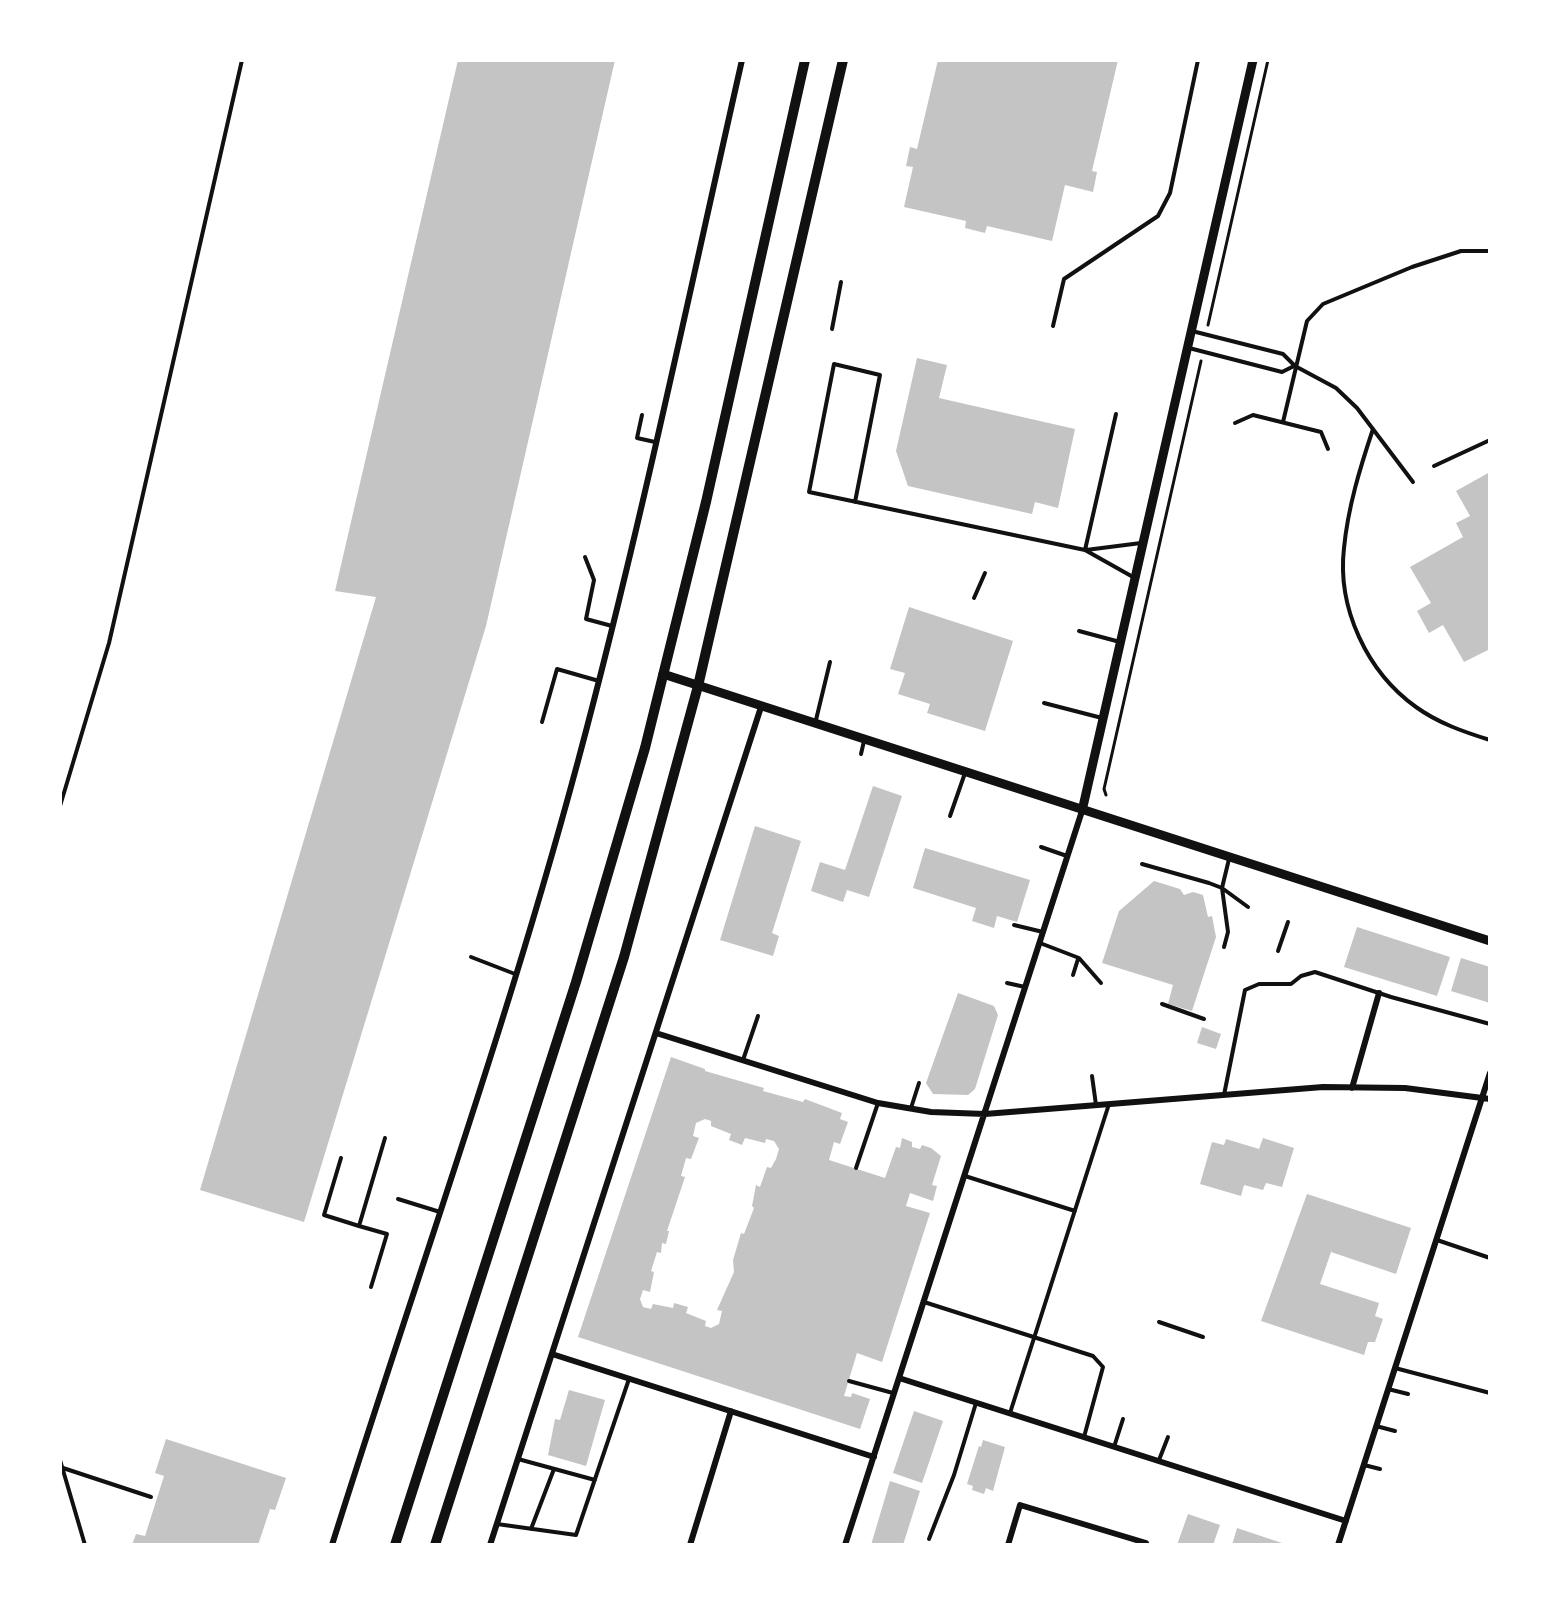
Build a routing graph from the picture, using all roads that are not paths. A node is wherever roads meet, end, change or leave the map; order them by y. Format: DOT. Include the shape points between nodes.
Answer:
graph roads {
  1 [pos="242,60"];
  2 [pos="742,60"];
  3 [pos="805,60"];
  4 [pos="843,60"];
  5 [pos="1198,60"];
  6 [pos="1253,60"];
  7 [pos="1490,250"];
  8 [pos="841,282"];
  9 [pos="1053,326"];
  10 [pos="832,329"];
  11 [pos="1191,331"];
  12 [pos="1188,348"];
  13 [pos="1295,366"];
  14 [pos="1116,414"];
  15 [pos="642,415"];
  16 [pos="1283,422"];
  17 [pos="1235,423"];
  18 [pos="1373,429"];
  19 [pos="1490,440"];
  20 [pos="655,442"];
  21 [pos="1328,449"];
  22 [pos="1434,466"];
  23 [pos="1413,482"];
  24 [pos="855,502"];
  25 [pos="1142,543"];
  26 [pos="1085,550"];
  27 [pos="585,558"];
  28 [pos="985,573"];
  29 [pos="1134,578"];
  30 [pos="974,598"];
  31 [pos="612,626"];
  32 [pos="1079,631"];
  33 [pos="1121,642"];
  34 [pos="830,662"];
  35 [pos="663,674"];
  36 [pos="599,681"];
  37 [pos="698,686"];
  38 [pos="1044,703"];
  39 [pos="761,707"];
  40 [pos="1103,719"];
  41 [pos="542,722"];
  42 [pos="814,724"];
  43 [pos="865,740"];
  44 [pos="1490,740"];
  45 [pos="861,754"];
  46 [pos="965,773"];
  47 [pos="60,806"];
  48 [pos="1082,811"];
  49 [pos="950,816"];
  50 [pos="1041,847"];
  51 [pos="1067,857"];
  52 [pos="1230,858"];
  53 [pos="1143,864"];
  54 [pos="1222,888"];
  55 [pos="1248,908"];
  56 [pos="1287,922"];
  57 [pos="1014,925"];
  58 [pos="1043,932"];
  59 [pos="1490,941"];
  60 [pos="1040,944"];
  61 [pos="1224,947"];
  62 [pos="1278,951"];
  63 [pos="471,957"];
  64 [pos="1078,958"];
  65 [pos="515,974"];
  66 [pos="1073,975"];
  67 [pos="1007,983"];
  68 [pos="1101,983"];
  69 [pos="1025,987"];
  70 [pos="1379,993"];
  71 [pos="1162,1004"];
  72 [pos="758,1016"];
  73 [pos="1204,1019"];
  74 [pos="1490,1024"];
  75 [pos="656,1032"];
  76 [pos="743,1060"];
  77 [pos="1490,1072"];
  78 [pos="1092,1076"];
  79 [pos="919,1083"];
  80 [pos="1352,1088"];
  81 [pos="1224,1095"];
  82 [pos="1486,1098"];
  83 [pos="878,1103"];
  84 [pos="1109,1104"];
  85 [pos="1096,1105"];
  86 [pos="911,1109"];
  87 [pos="985,1114"];
  88 [pos="385,1138"];
  89 [pos="341,1158"];
  90 [pos="856,1168"];
  91 [pos="965,1176"];
  92 [pos="398,1199"];
  93 [pos="1075,1211"];
  94 [pos="440,1212"];
  95 [pos="359,1226"];
  96 [pos="1437,1240"];
  97 [pos="1490,1258"];
  98 [pos="371,1287"];
  99 [pos="924,1302"];
  100 [pos="1159,1322"];
  101 [pos="1035,1337"];
  102 [pos="1203,1337"];
  103 [pos="552,1354"];
  104 [pos="1395,1368"];
  105 [pos="899,1378"];
  106 [pos="630,1379"];
  107 [pos="849,1381"];
  108 [pos="1388,1389"];
  109 [pos="1490,1393"];
  110 [pos="894,1394"];
  111 [pos="1408,1394"];
  112 [pos="976,1403"];
  113 [pos="731,1411"];
  114 [pos="1010,1414"];
  115 [pos="1123,1419"];
  116 [pos="1376,1426"];
  117 [pos="1395,1431"];
  118 [pos="1084,1437"];
  119 [pos="1168,1437"];
  120 [pos="1114,1447"];
  121 [pos="874,1457"];
  122 [pos="518,1459"];
  123 [pos="60,1460"];
  124 [pos="1159,1461"];
  125 [pos="1364,1465"];
  126 [pos="61,1467"];
  127 [pos="554,1469"];
  128 [pos="1380,1469"];
  129 [pos="595,1480"];
  130 [pos="151,1497"];
  131 [pos="1346,1521"];
  132 [pos="497,1524"];
  133 [pos="531,1529"];
  134 [pos="929,1539"];
  135 [pos="84,1545"];
  136 [pos="333,1545"];
  137 [pos="395,1545"];
  138 [pos="435,1545"];
  139 [pos="490,1545"];
  140 [pos="690,1545"];
  141 [pos="845,1545"];
  142 [pos="1008,1545"];
  143 [pos="1147,1545"];
  144 [pos="1338,1545"];
  1 -- 47 [label="lane" via="109,644"];
  2 -- 20 [label="street"];
  3 -- 35 [label="main road" via="706,502"];
  4 -- 37 [label="main road"];
  5 -- 9 [label="lane" via="1170,193 1158,216 1064,279"];
  6 -- 11 [label="street"];
  7 -- 13 [label="lane" via="1461,251 1323,304 1307,321"];
  8 -- 10 [label="lane"];
  11 -- 12 [label="street"];
  11 -- 13 [label="lane" via="1283,354"];
  12 -- 13 [label="lane" via="1282,372"];
  12 -- 25 [label="street"];
  13 -- 16 [label="lane"];
  13 -- 18 [label="lane" via="1336,388"];
  14 -- 26 [label="lane"];
  15 -- 20 [label="lane" via="637,438"];
  16 -- 17 [label="lane" via="1253,415"];
  16 -- 21 [label="lane" via="1321,432"];
  18 -- 23 [label="lane"];
  18 -- 44 [label="lane" via="1355,484 1343,550 1344,590 1357,636 1384,678 1415,707 1454,729"];
  19 -- 22 [label="lane"];
  20 -- 31 [label="street"];
  24 -- 24 [label="lane" via="809,492 834,364 880,375"];
  24 -- 26 [label="lane"];
  25 -- 26 [label="lane"];
  25 -- 29 [label="street"];
  26 -- 29 [label="lane"];
  27 -- 31 [label="lane" via="594,580 586,619"];
  28 -- 30 [label="lane"];
  29 -- 33 [label="street"];
  31 -- 36 [label="street"];
  32 -- 33 [label="lane"];
  33 -- 40 [label="street"];
  34 -- 42 [label="lane"];
  35 -- 37 [label="street"];
  35 -- 137 [label="main road" via="576,982"];
  36 -- 41 [label="lane" via="558,669"];
  36 -- 65 [label="street"];
  37 -- 39 [label="street"];
  37 -- 138 [label="main road" via="624,957"];
  38 -- 40 [label="lane"];
  39 -- 42 [label="street"];
  39 -- 75 [label="street"];
  40 -- 48 [label="street"];
  42 -- 43 [label="street"];
  43 -- 45 [label="lane"];
  43 -- 46 [label="street"];
  46 -- 48 [label="street"];
  46 -- 49 [label="lane"];
  48 -- 51 [label="street"];
  48 -- 52 [label="street"];
  50 -- 51 [label="lane"];
  51 -- 58 [label="street"];
  52 -- 54 [label="lane"];
  52 -- 59 [label="street"];
  53 -- 54 [label="lane"];
  54 -- 55 [label="lane"];
  54 -- 61 [label="lane" via="1228,932"];
  56 -- 62 [label="lane"];
  57 -- 58 [label="lane"];
  58 -- 60 [label="street"];
  60 -- 64 [label="lane"];
  60 -- 69 [label="street"];
  63 -- 65 [label="lane"];
  64 -- 66 [label="lane"];
  64 -- 68 [label="lane"];
  65 -- 94 [label="street"];
  67 -- 69 [label="lane"];
  69 -- 87 [label="street"];
  70 -- 74 [label="lane"];
  70 -- 80 [label="street"];
  70 -- 81 [label="lane" via="1315,972 1291,984 1249,987 1245,990"];
  71 -- 73 [label="lane"];
  72 -- 76 [label="lane"];
  75 -- 76 [label="street"];
  75 -- 103 [label="street"];
  76 -- 83 [label="street"];
  77 -- 82 [label="street"];
  78 -- 85 [label="lane"];
  79 -- 86 [label="lane"];
  80 -- 81 [label="street"];
  80 -- 82 [label="street" via="1405,1088"];
  81 -- 84 [label="street"];
  82 -- 96 [label="street"];
  83 -- 86 [label="street"];
  83 -- 90 [label="lane"];
  84 -- 85 [label="street"];
  84 -- 93 [label="lane"];
  85 -- 87 [label="street"];
  86 -- 87 [label="street"];
  87 -- 91 [label="street"];
  88 -- 95 [label="lane"];
  89 -- 95 [label="lane" via="324,1215"];
  91 -- 93 [label="lane"];
  91 -- 99 [label="street"];
  92 -- 94 [label="lane"];
  93 -- 101 [label="lane"];
  94 -- 136 [label="street"];
  95 -- 98 [label="lane" via="387,1234"];
  96 -- 97 [label="lane"];
  96 -- 104 [label="street"];
  99 -- 101 [label="lane"];
  99 -- 105 [label="street"];
  100 -- 102 [label="lane"];
  101 -- 114 [label="lane"];
  101 -- 118 [label="lane" via="1093,1356 1103,1367"];
  103 -- 106 [label="street"];
  103 -- 122 [label="street"];
  104 -- 108 [label="street"];
  104 -- 109 [label="lane"];
  105 -- 110 [label="street"];
  105 -- 112 [label="street"];
  106 -- 113 [label="street"];
  106 -- 129 [label="lane"];
  107 -- 110 [label="lane"];
  108 -- 111 [label="lane"];
  108 -- 116 [label="street"];
  110 -- 121 [label="street"];
  112 -- 114 [label="street"];
  112 -- 134 [label="lane"];
  113 -- 121 [label="street"];
  113 -- 140 [label="street"];
  114 -- 118 [label="street"];
  115 -- 120 [label="lane"];
  116 -- 117 [label="lane"];
  116 -- 125 [label="street"];
  118 -- 120 [label="street"];
  119 -- 124 [label="lane"];
  120 -- 124 [label="street"];
  121 -- 141 [label="street"];
  122 -- 127 [label="lane"];
  122 -- 132 [label="street"];
  123 -- 126 [label="lane"];
  124 -- 131 [label="street"];
  125 -- 128 [label="lane"];
  125 -- 131 [label="street"];
  126 -- 130 [label="lane"];
  126 -- 135 [label="lane"];
  127 -- 129 [label="lane"];
  127 -- 133 [label="lane"];
  129 -- 133 [label="lane" via="576,1535"];
  131 -- 144 [label="street"];
  132 -- 133 [label="lane"];
  132 -- 139 [label="street"];
  142 -- 143 [label="street" via="1020,1505"];
}
